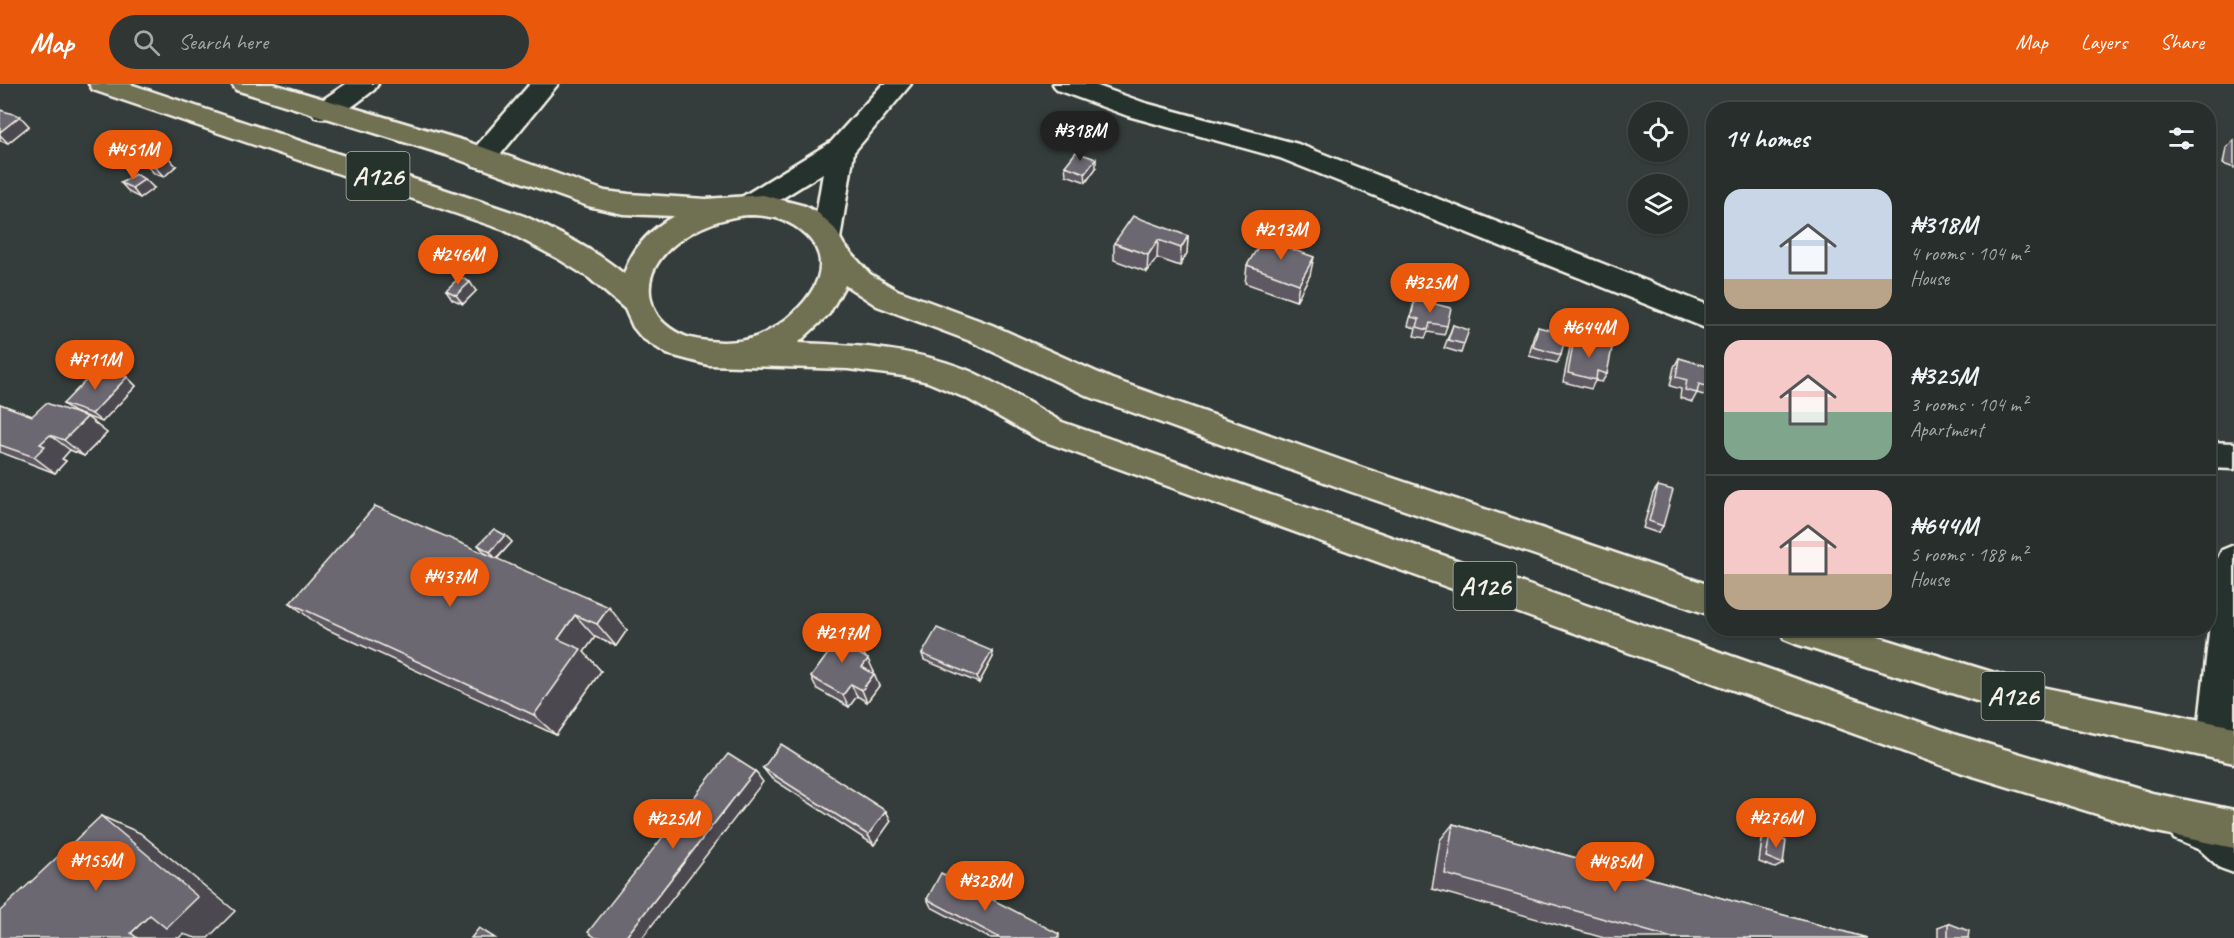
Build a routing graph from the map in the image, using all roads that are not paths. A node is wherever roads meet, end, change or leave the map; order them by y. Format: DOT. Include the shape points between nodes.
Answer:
graph roads {
  1 [pos="102,84"];
  2 [pos="245,84"];
  3 [pos="365,84"];
  4 [pos="545,84"];
  5 [pos="898,84"];
  6 [pos="1066,84"];
  7 [pos="324,111"];
  8 [pos="841,149"];
  9 [pos="482,158"];
  10 [pos="750,205"];
  11 [pos="717,209"];
  12 [pos="829,245"];
  13 [pos="636,302"];
  14 [pos="1706,316"];
  15 [pos="739,353"];
  16 [pos="2216,455"];
  17 [pos="2234,456"];
  18 [pos="2234,560"];
  19 [pos="1706,599"];
  20 [pos="1821,636"];
  21 [pos="2224,743"];
  22 [pos="2152,812"];
  23 [pos="2234,829"];
  24 [pos="2234,854"];
  1 -- 13 [label="highway, A126" via="514,223 599,270"];
  2 -- 7 [label="highway, A126"];
  3 -- 7 [label="street"];
  4 -- 9 [label="street"];
  5 -- 8 [label="street"];
  6 -- 14 [label="street" via="1137,110 1288,152"];
  7 -- 9 [label="highway, A126"];
  8 -- 10 [label="street"];
  8 -- 12 [label="street"];
  9 -- 11 [label="highway, A126" via="587,196 624,204"];
  10 -- 11 [label="highway, A126"];
  10 -- 12 [label="highway, A126" via="781,208 808,220"];
  11 -- 13 [label="highway, A126" via="672,230 646,256 636,279"];
  12 -- 15 [label="highway, A126" via="835,272 829,293 815,314 768,345"];
  12 -- 19 [label="highway, A126" via="860,282 887,298 981,333 1101,388"];
  13 -- 15 [label="highway, A126" via="644,322 660,338 683,349 710,354"];
  15 -- 22 [label="highway, A126" via="850,357 953,378 1063,435 1960,754"];
  16 -- 17 [label="street"];
  18 -- 21 [label="street"];
  20 -- 21 [label="highway, A126" via="2037,704"];
  22 -- 23 [label="highway, A126"];
  22 -- 24 [label="street" via="2214,837"];
}
